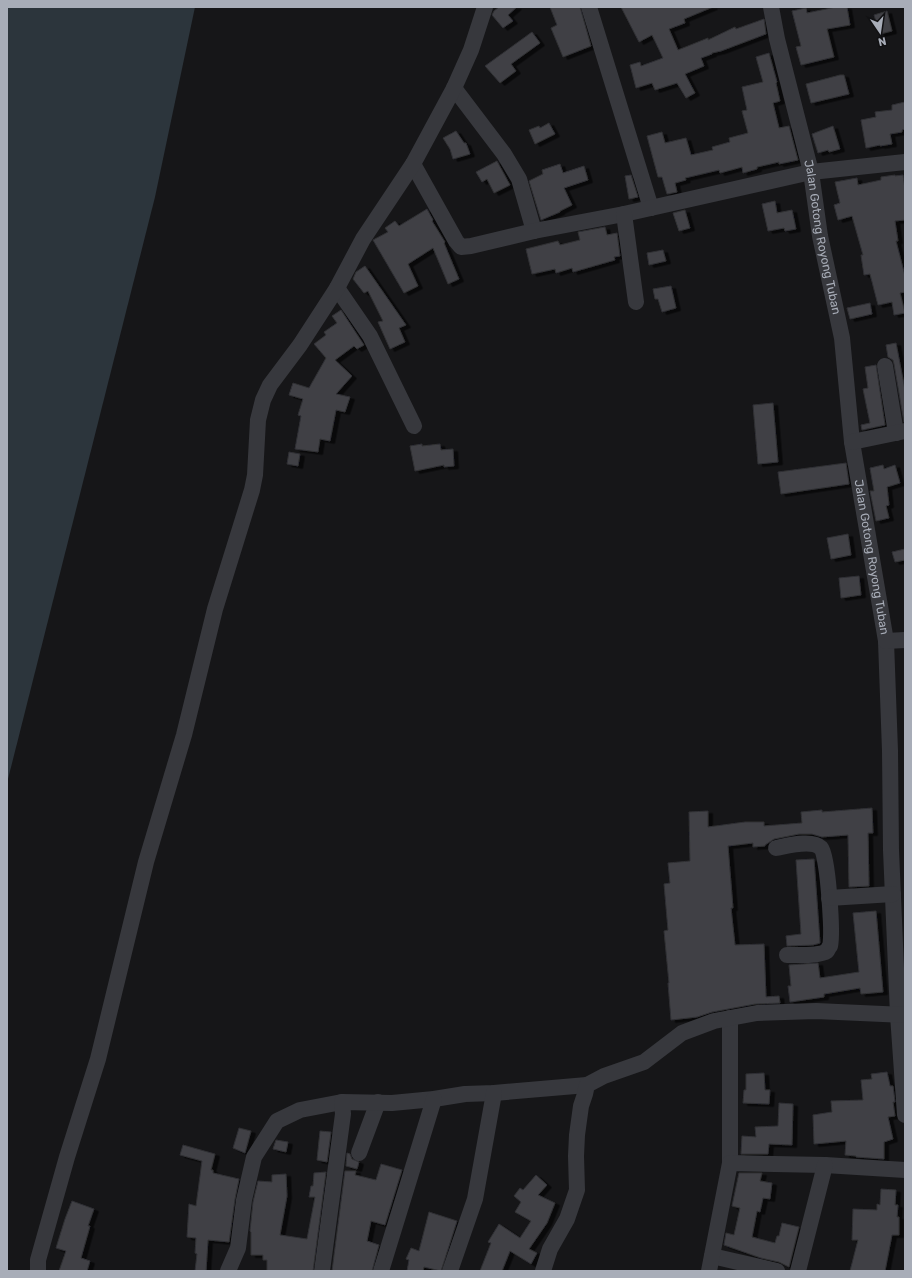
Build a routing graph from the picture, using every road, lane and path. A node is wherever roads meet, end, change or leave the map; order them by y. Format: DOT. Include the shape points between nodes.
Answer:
graph roads {
  1 [pos="486,7"];
  2 [pos="589,7"];
  3 [pos="771,7"];
  4 [pos="454,88"];
  5 [pos="905,162"];
  6 [pos="413,164"];
  7 [pos="811,172"];
  8 [pos="651,208"];
  9 [pos="624,214"];
  10 [pos="534,231"];
  11 [pos="337,288"];
  12 [pos="636,302"];
  13 [pos="884,366"];
  14 [pos="414,426"];
  15 [pos="901,432"];
  16 [pos="852,442"];
  17 [pos="905,640"];
  18 [pos="886,641"];
  19 [pos="776,848"];
  20 [pos="898,850"];
  21 [pos="893,894"];
  22 [pos="829,898"];
  23 [pos="788,955"];
  24 [pos="902,1015"];
  25 [pos="730,1018"];
  26 [pos="587,1085"];
  27 [pos="494,1093"];
  28 [pos="434,1099"];
  29 [pos="342,1102"];
  30 [pos="378,1102"];
  31 [pos="905,1115"];
  32 [pos="358,1153"];
  33 [pos="730,1164"];
  34 [pos="825,1165"];
  35 [pos="905,1170"];
  36 [pos="710,1264"];
  37 [pos="38,1271"];
  38 [pos="228,1271"];
  39 [pos="322,1271"];
  40 [pos="381,1271"];
  41 [pos="450,1271"];
  42 [pos="543,1271"];
  43 [pos="777,1271"];
  44 [pos="798,1271"];
  1 -- 4 [label="street"];
  2 -- 8 [label="street"];
  3 -- 7 [label="street, Jalan Gotong Royong Tuban"];
  4 -- 6 [label="street"];
  4 -- 10 [label="street" via="504,154 519,179"];
  5 -- 7 [label="street"];
  6 -- 10 [label="street" via="461,247"];
  6 -- 11 [label="street" via="363,240"];
  7 -- 8 [label="street"];
  7 -- 16 [label="street, Jalan Gotong Royong Tuban" via="820,236 842,338"];
  8 -- 9 [label="street"];
  9 -- 10 [label="street"];
  9 -- 12 [label="street"];
  11 -- 14 [label="street" via="370,336"];
  11 -- 37 [label="street" via="270,385 263,400 258,420 252,490 215,609 184,735 146,862 98,1059 67,1157 38,1260"];
  13 -- 15 [label="street"];
  15 -- 16 [label="street"];
  16 -- 18 [label="street, Jalan Gotong Royong Tuban"];
  17 -- 18 [label="street"];
  18 -- 20 [label="street, Jalan Gotong Royong Tuban" via="890,751"];
  19 -- 22 [label="street" via="814,844 821,848"];
  20 -- 21 [label="street, Jalan Gotong Royong Tuban"];
  21 -- 22 [label="street"];
  21 -- 24 [label="street, Jalan Gotong Royong Tuban"];
  22 -- 23 [label="street" via="830,947 821,954"];
  24 -- 25 [label="street" via="816,1011 757,1013"];
  24 -- 31 [label="street, Jalan Gotong Royong Tuban"];
  25 -- 26 [label="street" via="682,1033 644,1062"];
  25 -- 33 [label="street"];
  26 -- 27 [label="street"];
  26 -- 42 [label="street" via="580,1106 576,1190 567,1219 550,1249"];
  27 -- 28 [label="street"];
  27 -- 41 [label="street" via="475,1199"];
  28 -- 30 [label="street"];
  28 -- 40 [label="street"];
  29 -- 30 [label="street"];
  29 -- 38 [label="street" via="300,1110 277,1121 254,1157 244,1200 238,1248"];
  29 -- 39 [label="street" via="343,1114"];
  30 -- 32 [label="street"];
  33 -- 34 [label="street"];
  33 -- 36 [label="street"];
  34 -- 35 [label="street"];
  34 -- 44 [label="street"];
  36 -- 43 [label="street"];
}
